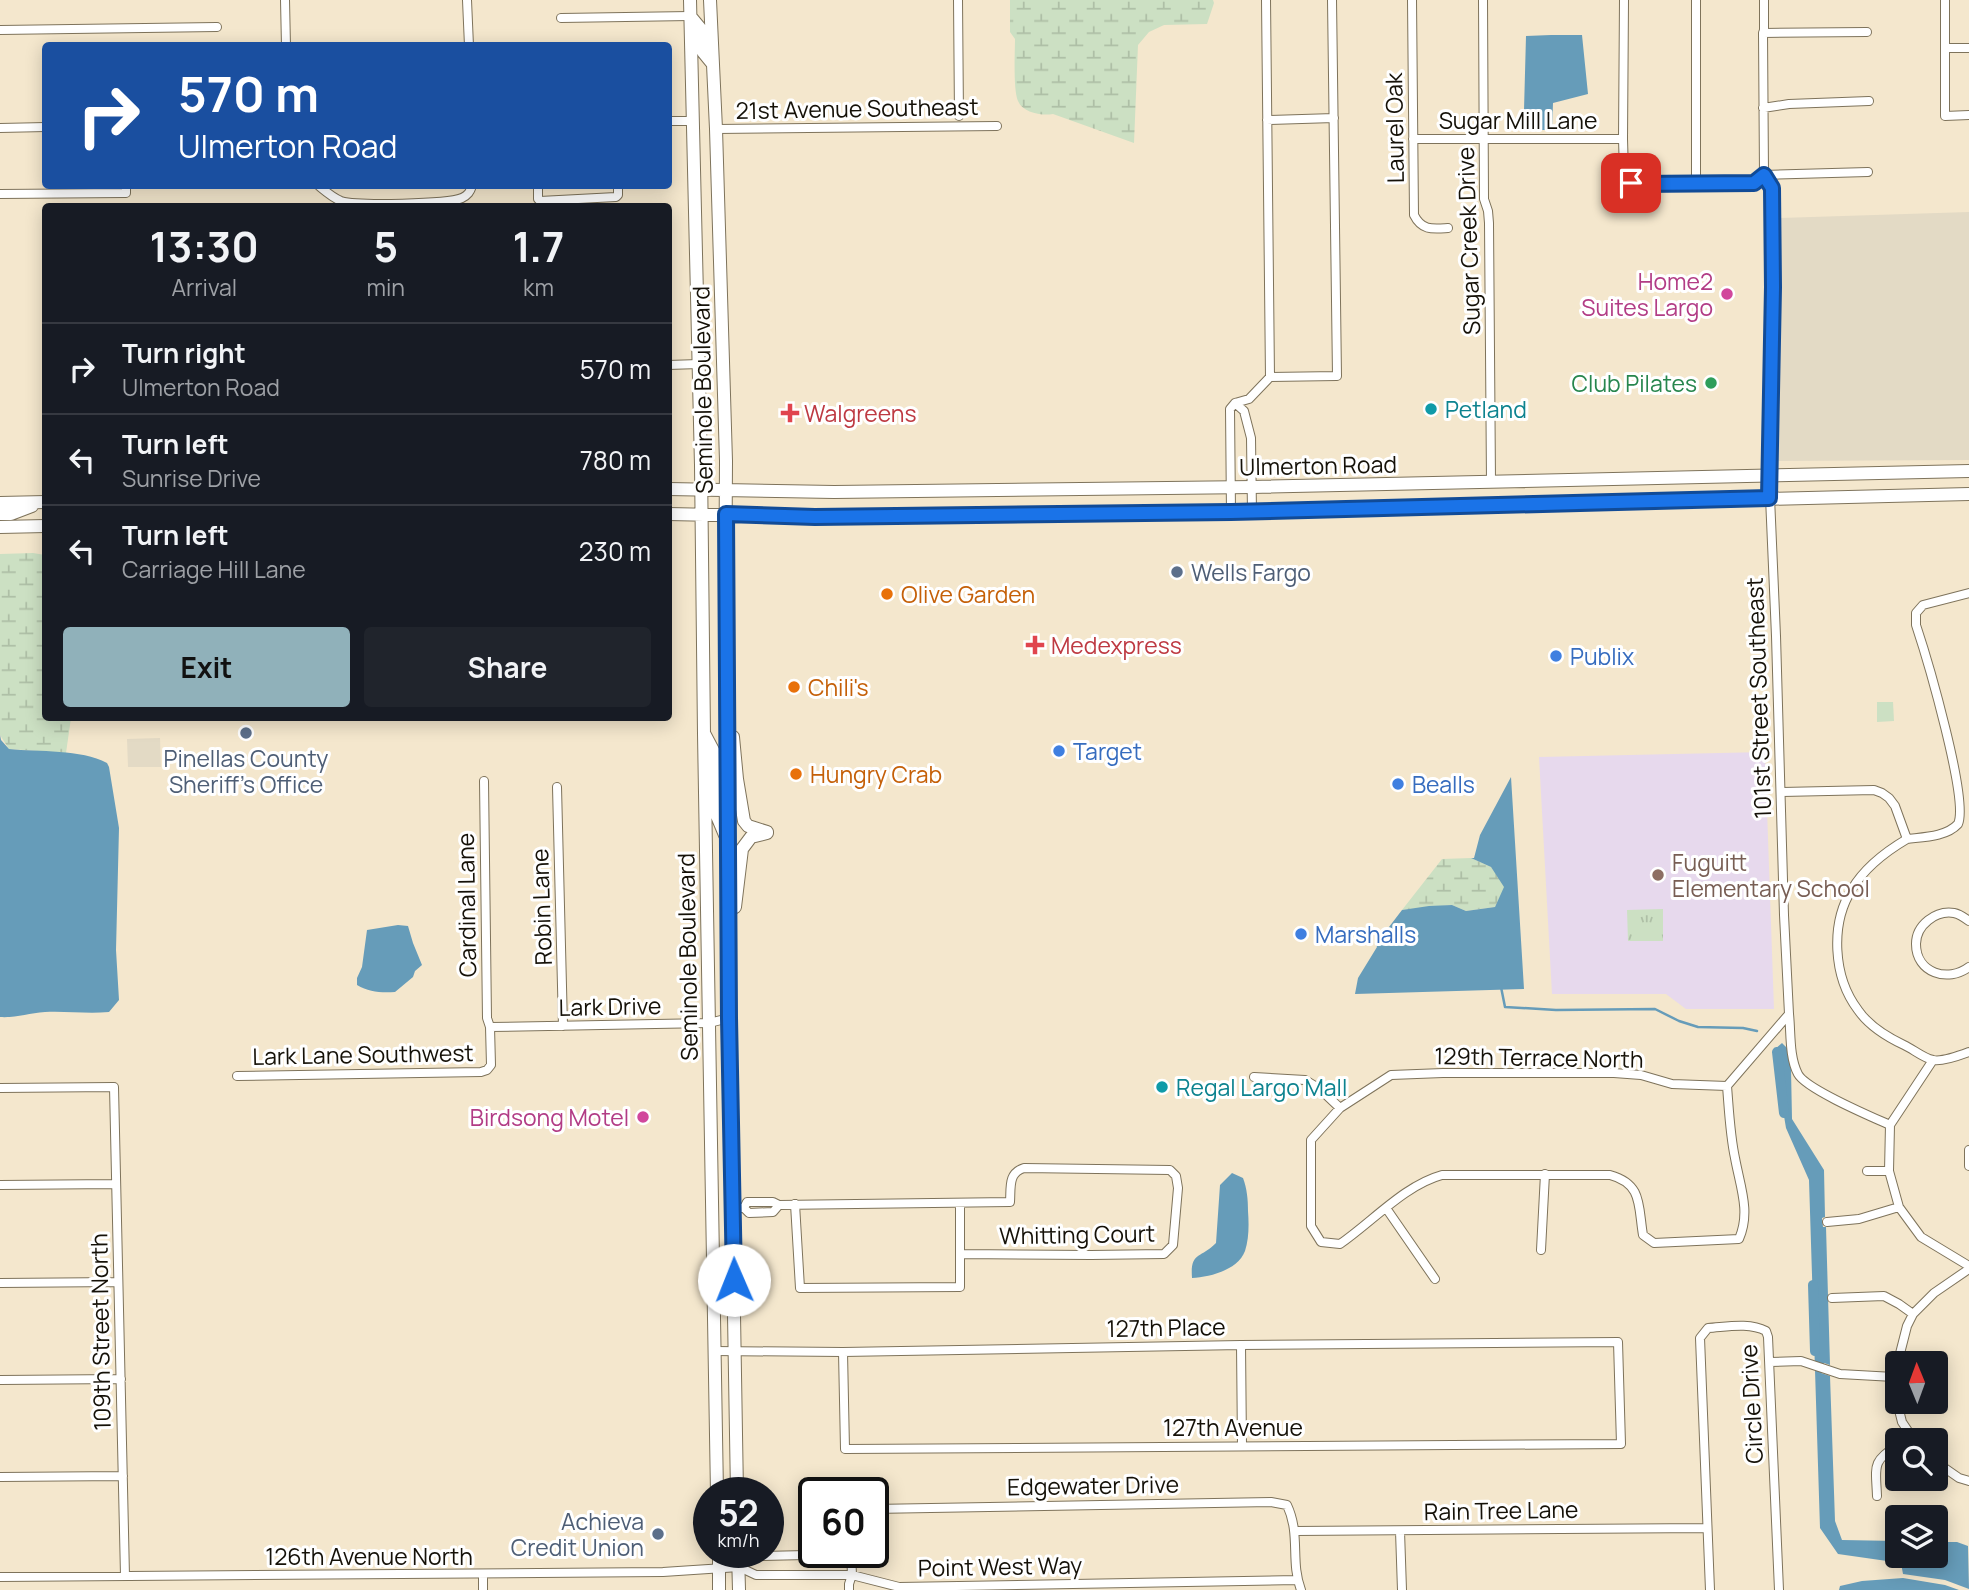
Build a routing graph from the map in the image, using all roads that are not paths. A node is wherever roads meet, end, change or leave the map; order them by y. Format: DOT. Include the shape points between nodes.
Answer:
graph roads {
  1 [pos="285,0"];
  2 [pos="467,0"];
  3 [pos="690,0"];
  4 [pos="710,0"];
  5 [pos="958,0"];
  6 [pos="1266,0"];
  7 [pos="1332,0"];
  8 [pos="1412,0"];
  9 [pos="1483,0"];
  10 [pos="1624,0"];
  11 [pos="1696,0"];
  12 [pos="1764,0"];
  13 [pos="1945,0"];
  14 [pos="690,16"];
  15 [pos="561,19"];
  16 [pos="217,27"];
  17 [pos="0,30"];
  18 [pos="1867,32"];
  19 [pos="1763,33"];
  20 [pos="286,42"];
  21 [pos="468,42"];
  22 [pos="1945,48"];
  23 [pos="1969,48"];
  24 [pos="712,63"];
  25 [pos="1868,101"];
  26 [pos="1763,108"];
  27 [pos="959,116"];
  28 [pos="1969,116"];
  29 [pos="1334,118"];
  30 [pos="1267,120"];
  31 [pos="672,121"];
  32 [pos="693,121"];
  33 [pos="997,126"];
  34 [pos="42,127"];
  35 [pos="0,128"];
  36 [pos="716,129"];
  37 [pos="1484,138"];
  38 [pos="1413,139"];
  39 [pos="1623,139"];
  40 [pos="1868,172"];
  41 [pos="1764,175"];
  42 [pos="1696,183"];
  43 [pos="126,189"];
  44 [pos="323,189"];
  45 [pos="471,189"];
  46 [pos="538,189"];
  47 [pos="618,189"];
  48 [pos="0,194"];
  49 [pos="355,203"];
  50 [pos="355,203"];
  51 [pos="1448,228"];
  52 [pos="699,364"];
  53 [pos="672,365"];
  54 [pos="1270,377"];
  55 [pos="1235,403"];
  56 [pos="1969,471"];
  57 [pos="1769,474"];
  58 [pos="1492,481"];
  59 [pos="1253,487"];
  60 [pos="1232,488"];
  61 [pos="672,489"];
  62 [pos="701,489"];
  63 [pos="726,490"];
  64 [pos="1969,494"];
  65 [pos="1769,498"];
  66 [pos="42,502"];
  67 [pos="0,503"];
  68 [pos="42,503"];
  69 [pos="1231,512"];
  70 [pos="1252,512"];
  71 [pos="0,514"];
  72 [pos="672,514"];
  73 [pos="701,514"];
  74 [pos="726,514"];
  75 [pos="42,517"];
  76 [pos="42,526"];
  77 [pos="4,527"];
  78 [pos="1969,593"];
  79 [pos="726,687"];
  80 [pos="704,733"];
  81 [pos="484,781"];
  82 [pos="557,787"];
  83 [pos="1782,792"];
  84 [pos="1907,839"];
  85 [pos="728,842"];
  86 [pos="1969,921"];
  87 [pos="729,962"];
  88 [pos="1969,967"];
  89 [pos="1789,1014"];
  90 [pos="729,1018"];
  91 [pos="709,1023"];
  92 [pos="563,1026"];
  93 [pos="490,1027"];
  94 [pos="1969,1052"];
  95 [pos="1933,1060"];
  96 [pos="237,1076"];
  97 [pos="1254,1077"];
  98 [pos="1727,1086"];
  99 [pos="0,1088"];
  100 [pos="1340,1108"];
  101 [pos="1890,1125"];
  102 [pos="1969,1150"];
  103 [pos="1969,1166"];
  104 [pos="1867,1171"];
  105 [pos="1889,1171"];
  106 [pos="1545,1174"];
  107 [pos="116,1184"];
  108 [pos="0,1185"];
  109 [pos="768,1202"];
  110 [pos="795,1203"];
  111 [pos="960,1203"];
  112 [pos="779,1205"];
  113 [pos="1899,1207"];
  114 [pos="739,1208"];
  115 [pos="1386,1208"];
  116 [pos="768,1212"];
  117 [pos="1827,1222"];
  118 [pos="1541,1250"];
  119 [pos="960,1254"];
  120 [pos="1969,1268"];
  121 [pos="1435,1279"];
  122 [pos="118,1282"];
  123 [pos="0,1283"];
  124 [pos="1832,1298"];
  125 [pos="1913,1314"];
  126 [pos="1241,1345"];
  127 [pos="714,1351"];
  128 [pos="1901,1351"];
  129 [pos="735,1352"];
  130 [pos="843,1352"];
  131 [pos="1770,1362"];
  132 [pos="1885,1376"];
  133 [pos="121,1379"];
  134 [pos="0,1380"];
  135 [pos="1621,1444"];
  136 [pos="1242,1447"];
  137 [pos="1885,1452"];
  138 [pos="1948,1470"];
  139 [pos="123,1476"];
  140 [pos="0,1477"];
  141 [pos="717,1477"];
  142 [pos="737,1477"];
  143 [pos="1969,1481"];
  144 [pos="1877,1496"];
  145 [pos="889,1508"];
  146 [pos="1707,1528"];
  147 [pos="1295,1531"];
  148 [pos="1400,1531"];
  149 [pos="719,1568"];
  150 [pos="739,1568"];
  151 [pos="741,1568"];
  152 [pos="852,1568"];
  153 [pos="483,1575"];
  154 [pos="852,1575"];
  155 [pos="125,1576"];
  156 [pos="0,1577"];
  157 [pos="1297,1580"];
  158 [pos="483,1590"];
  159 [pos="719,1590"];
  160 [pos="739,1590"];
  161 [pos="849,1590"];
  162 [pos="1301,1590"];
  163 [pos="1402,1590"];
  164 [pos="1710,1590"];
  165 [pos="1779,1590"];
  1 -- 20 [label="street"];
  2 -- 21 [label="street"];
  3 -- 14 [label="main road, Seminole Boulevard"];
  4 -- 24 [label="main road, Seminole Boulevard"];
  5 -- 27 [label="street"];
  6 -- 30 [label="street"];
  7 -- 29 [label="street"];
  8 -- 38 [label="street, Laurel Oak"];
  9 -- 37 [label="street, Sugar Creek Drive"];
  10 -- 39 [label="street"];
  11 -- 42 [label="street"];
  12 -- 19 [label="street, 101st Street Southeast"];
  13 -- 22 [label="street"];
  14 -- 15 [label="street"];
  14 -- 24 [label="main road" via="701,28 703,52"];
  14 -- 32 [label="main road, Seminole Boulevard"];
  16 -- 17 [label="street"];
  18 -- 19 [label="street"];
  19 -- 26 [label="street, 101st Street Southeast"];
  22 -- 23 [label="street"];
  22 -- 28 [label="street" via="1945,116"];
  24 -- 36 [label="main road, Seminole Boulevard"];
  25 -- 26 [label="street"];
  26 -- 41 [label="street, 101st Street Southeast"];
  29 -- 30 [label="street"];
  29 -- 54 [label="street" via="1337,376"];
  30 -- 54 [label="street"];
  31 -- 32 [label="street"];
  32 -- 36 [label="main road"];
  32 -- 52 [label="main road, Seminole Boulevard"];
  33 -- 36 [label="street, 21st Avenue Southeast"];
  34 -- 35 [label="street"];
  36 -- 63 [label="main road, Seminole Boulevard"];
  37 -- 38 [label="street, Sugar Mill Lane"];
  37 -- 39 [label="street, Sugar Mill Lane"];
  37 -- 58 [label="street, Sugar Creek Drive"];
  38 -- 51 [label="street, Laurel Oak" via="1414,215 1431,230"];
  39 -- 42 [label="street" via="1626,180 1637,184"];
  40 -- 41 [label="street"];
  41 -- 42 [label="street" via="1754,183"];
  41 -- 57 [label="street, 101st Street Southeast" via="1772,188"];
  43 -- 48 [label="street" via="127,193"];
  44 -- 49 [label="street" via="340,201"];
  45 -- 50 [label="street" via="460,199 441,202"];
  46 -- 47 [label="street" via="540,201 616,197"];
  52 -- 53 [label="street"];
  52 -- 62 [label="main road, Seminole Boulevard"];
  54 -- 55 [label="street" via="1249,399"];
  55 -- 59 [label="street" via="1244,411 1251,438"];
  55 -- 60 [label="street" via="1230,410"];
  56 -- 57 [label="main road, Ulmerton Road"];
  57 -- 58 [label="main road, Ulmerton Road"];
  57 -- 65 [label="street, 101st Street Southeast"];
  58 -- 59 [label="main road, Ulmerton Road"];
  59 -- 60 [label="main road, Ulmerton Road"];
  59 -- 70 [label="street"];
  60 -- 63 [label="main road, Ulmerton Road"];
  60 -- 69 [label="street"];
  61 -- 62 [label="main road, Ulmerton Road"];
  62 -- 63 [label="main road, Ulmerton Road"];
  62 -- 73 [label="main road, Seminole Boulevard"];
  63 -- 74 [label="main road, Seminole Boulevard"];
  64 -- 65 [label="main road, Ulmerton Road"];
  65 -- 70 [label="main road, Ulmerton Road"];
  65 -- 83 [label="street, 101st Street Southeast"];
  66 -- 67 [label="main road"];
  68 -- 71 [label="main road"];
  69 -- 70 [label="main road, Ulmerton Road"];
  69 -- 74 [label="main road, Ulmerton Road"];
  72 -- 73 [label="main road, Ulmerton Road"];
  73 -- 74 [label="main road, Ulmerton Road"];
  73 -- 80 [label="main road, Seminole Boulevard"];
  74 -- 79 [label="main road, Seminole Boulevard"];
  75 -- 77 [label="main road"];
  76 -- 77 [label="main road"];
  78 -- 84 [label="street" via="1923,605 1916,613 1947,716 1964,809 1960,823 1947,832"];
  79 -- 85 [label="main road, Seminole Boulevard"];
  79 -- 87 [label="main road" via="741,814 748,826 767,832 751,837 742,849"];
  80 -- 85 [label="main road" via="715,754 717,816"];
  80 -- 91 [label="main road, Seminole Boulevard"];
  81 -- 93 [label="street, Cardinal Lane"];
  82 -- 92 [label="street, Robin Lane"];
  83 -- 84 [label="street" via="1882,793 1895,806"];
  83 -- 89 [label="street, 101st Street Southeast"];
  84 -- 95 [label="street" via="1867,869 1852,889 1841,911 1839,963 1857,1010 1877,1030"];
  85 -- 87 [label="main road, Seminole Boulevard"];
  86 -- 88 [label="street" via="1955,913 1941,913 1919,930 1916,944 1919,958 1940,975 1955,975"];
  87 -- 90 [label="main road, Seminole Boulevard"];
  89 -- 98 [label="street"];
  89 -- 101 [label="street, 101st Street Southeast" via="1794,1066 1800,1078"];
  90 -- 91 [label="street, Lark Drive"];
  90 -- 114 [label="main road, Seminole Boulevard"];
  91 -- 92 [label="street, Lark Drive"];
  91 -- 127 [label="main road, Seminole Boulevard"];
  92 -- 93 [label="street, Lark Drive"];
  93 -- 96 [label="street, Lark Lane Southwest" via="491,1066 481,1072"];
  94 -- 95 [label="street"];
  95 -- 101 [label="street"];
  97 -- 100 [label="street" via="1305,1080"];
  98 -- 100 [label="street, 129th Terrace North" via="1672,1084 1614,1073 1391,1075"];
  98 -- 106 [label="street" via="1734,1157 1744,1197 1744,1227 1739,1239 1654,1242 1643,1235 1635,1190 1624,1179"];
  99 -- 107 [label="street, 109th Street North" via="114,1087"];
  100 -- 115 [label="street, 129th Terrace North" via="1311,1140 1311,1226 1321,1242 1340,1244"];
  101 -- 105 [label="street"];
  102 -- 103 [label="street"];
  104 -- 105 [label="street"];
  105 -- 113 [label="street"];
  106 -- 115 [label="street" via="1442,1175 1429,1178"];
  106 -- 118 [label="street"];
  107 -- 108 [label="street"];
  107 -- 122 [label="street, 109th Street North"];
  109 -- 112 [label="street, Whitting Court"];
  109 -- 114 [label="street, Whitting Court" via="747,1202"];
  109 -- 116 [label="street"];
  110 -- 111 [label="street, Whitting Court"];
  110 -- 112 [label="street, Whitting Court"];
  110 -- 119 [label="street" via="800,1288 960,1287"];
  111 -- 119 [label="street"];
  111 -- 119 [label="street, Whitting Court" via="1010,1202 1011,1178 1024,1168 1170,1170 1178,1188 1173,1245 1164,1254"];
  112 -- 116 [label="street, Whitting Court"];
  113 -- 117 [label="street"];
  113 -- 120 [label="street" via="1921,1237"];
  114 -- 116 [label="street"];
  114 -- 129 [label="main road, Seminole Boulevard"];
  115 -- 121 [label="street"];
  120 -- 125 [label="street"];
  122 -- 123 [label="street"];
  122 -- 133 [label="street, 109th Street North"];
  124 -- 125 [label="street" via="1884,1296"];
  125 -- 128 [label="street"];
  126 -- 130 [label="street, 127th Place"];
  126 -- 135 [label="street, 127th Place" via="1618,1342"];
  126 -- 136 [label="street"];
  127 -- 129 [label="street, 127th Place"];
  127 -- 141 [label="main road, Seminole Boulevard"];
  129 -- 130 [label="street, 127th Place"];
  129 -- 142 [label="main road, Seminole Boulevard"];
  130 -- 136 [label="street, 127th Avenue" via="845,1449"];
  131 -- 132 [label="street" via="1801,1361 1840,1374"];
  131 -- 146 [label="street, Circle Drive" via="1768,1337 1759,1327 1708,1328 1700,1338"];
  131 -- 165 [label="street, Circle Drive"];
  133 -- 134 [label="street"];
  133 -- 139 [label="street, 109th Street North"];
  135 -- 136 [label="street, 127th Avenue"];
  137 -- 144 [label="street" via="1876,1467"];
  138 -- 143 [label="street"];
  139 -- 140 [label="street"];
  139 -- 155 [label="street, 109th Street North"];
  145 -- 147 [label="street, Edgewater Drive" via="1272,1502 1286,1506"];
  146 -- 148 [label="street, Rain Tree Lane"];
  146 -- 164 [label="street, Circle Drive"];
  147 -- 148 [label="street, Rain Tree Lane"];
  147 -- 157 [label="street"];
  148 -- 163 [label="street"];
  149 -- 153 [label="street, 126th Avenue North"];
  149 -- 159 [label="main road"];
  150 -- 160 [label="main road"];
  151 -- 154 [label="street, Point West Way" via="756,1575"];
  152 -- 154 [label="street"];
  153 -- 155 [label="street, 126th Avenue North"];
  153 -- 158 [label="street"];
  154 -- 157 [label="street, Point West Way" via="899,1587"];
  154 -- 161 [label="street"];
  155 -- 156 [label="street, 126th Avenue North"];
  157 -- 162 [label="street"];
}
